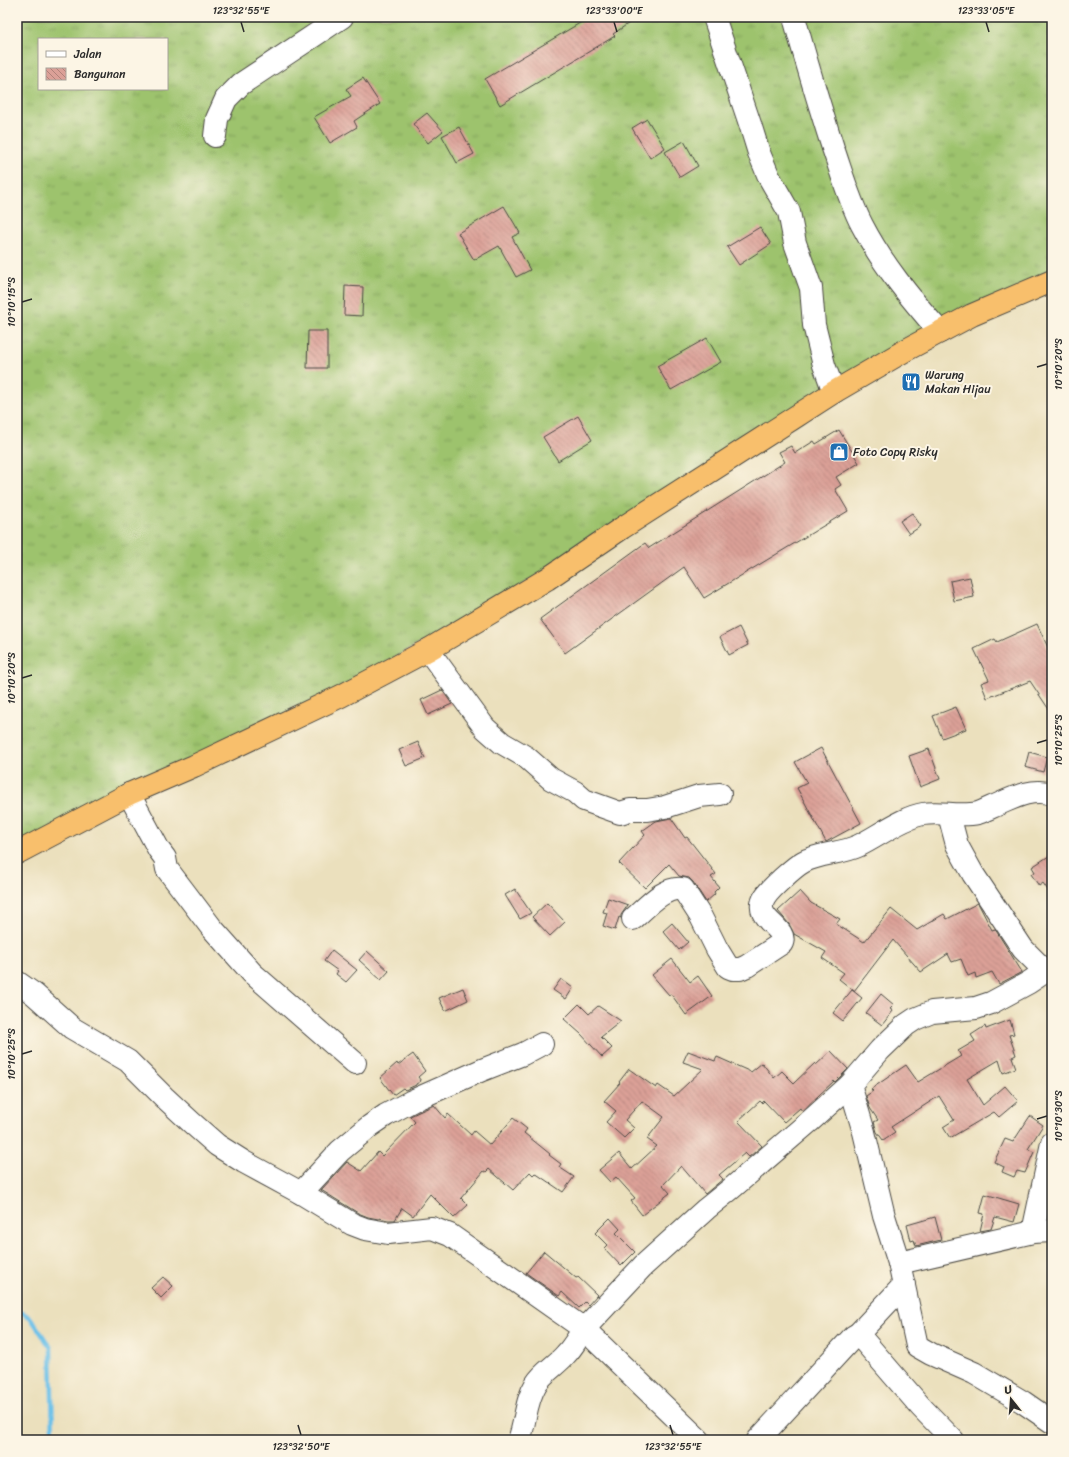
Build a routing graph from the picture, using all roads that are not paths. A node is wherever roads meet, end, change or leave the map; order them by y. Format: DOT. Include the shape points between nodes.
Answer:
graph roads {
  1 [pos="342,17"];
  2 [pos="714,17"];
  3 [pos="794,17"];
  4 [pos="215,136"];
  5 [pos="1052,281"];
  6 [pos="940,332"];
  7 [pos="834,392"];
  8 [pos="428,650"];
  9 [pos="129,794"];
  10 [pos="720,794"];
  11 [pos="1052,794"];
  12 [pos="949,815"];
  13 [pos="17,853"];
  14 [pos="633,919"];
  15 [pos="1049,969"];
  16 [pos="17,982"];
  17 [pos="542,1044"];
  18 [pos="354,1063"];
  19 [pos="850,1085"];
  20 [pos="1052,1143"];
  21 [pos="301,1193"];
  22 [pos="1042,1231"];
  23 [pos="899,1262"];
  24 [pos="904,1285"];
  25 [pos="584,1329"];
  26 [pos="858,1334"];
  27 [pos="1052,1422"];
  28 [pos="519,1440"];
  29 [pos="699,1440"];
  30 [pos="758,1440"];
  31 [pos="953,1440"];
  1 -- 4 [label="street" via="241,84 226,99 217,119"];
  2 -- 7 [label="street" via="759,153 789,212 795,243 811,288 814,325 824,365"];
  3 -- 6 [label="street" via="851,202 884,261 915,304"];
  5 -- 6 [label="highway" via="972,315"];
  6 -- 7 [label="highway"];
  7 -- 8 [label="highway" via="547,579"];
  8 -- 9 [label="highway" via="341,696"];
  8 -- 10 [label="street" via="485,728 584,800 620,813 665,807 699,796"];
  9 -- 13 [label="highway"];
  9 -- 18 [label="street" via="165,858 167,869 216,933 252,973"];
  11 -- 12 [label="street" via="1044,791 1027,793 978,813"];
  12 -- 14 [label="street" via="934,812 921,814 858,846 802,863 766,895 761,905 763,914 782,936 782,943 740,969 728,967 683,889 675,888 667,892"];
  12 -- 15 [label="street" via="957,846 972,874 1023,949"];
  15 -- 19 [label="street" via="991,1004 932,1012 915,1019 880,1050"];
  16 -- 21 [label="street" via="72,1028 128,1061 217,1145"];
  17 -- 21 [label="street" via="386,1115 340,1151"];
  19 -- 23 [label="street" via="884,1216"];
  19 -- 25 [label="street" via="643,1266"];
  20 -- 22 [label="street"];
  21 -- 25 [label="street" via="352,1224 366,1229 398,1233 432,1228 450,1235"];
  22 -- 23 [label="street"];
  23 -- 24 [label="street"];
  24 -- 26 [label="street"];
  24 -- 27 [label="street" via="918,1346 974,1373"];
  25 -- 28 [label="street" via="566,1354 536,1383 528,1401"];
  25 -- 29 [label="street"];
  26 -- 30 [label="street"];
  26 -- 31 [label="street" via="921,1408"];
}
